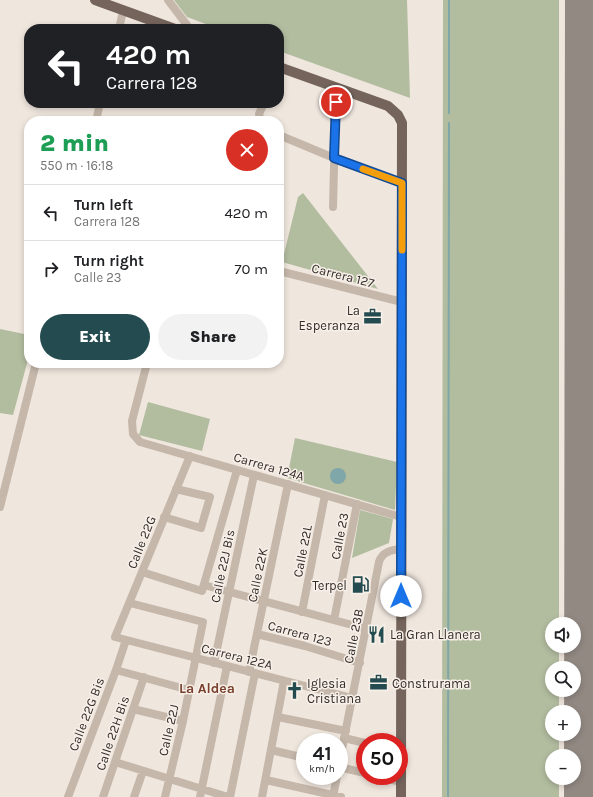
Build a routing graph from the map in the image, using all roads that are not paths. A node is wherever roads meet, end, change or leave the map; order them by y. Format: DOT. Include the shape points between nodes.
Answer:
graph roads {
  1 [pos="96,0"];
  2 [pos="168,0"];
  3 [pos="123,11"];
  4 [pos="120,24"];
  5 [pos="161,24"];
  6 [pos="186,24"];
  7 [pos="284,70"];
  8 [pos="336,88"];
  9 [pos="284,136"];
  10 [pos="334,158"];
  11 [pos="402,183"];
  12 [pos="333,207"];
  13 [pos="284,272"];
  14 [pos="402,302"];
  15 [pos="35,368"];
  16 [pos="146,368"];
  17 [pos="190,456"];
  18 [pos="237,470"];
  19 [pos="254,474"];
  20 [pos="288,484"];
  21 [pos="176,488"];
  22 [pos="325,495"];
  23 [pos="357,504"];
  24 [pos="0,507"];
  25 [pos="401,517"];
  26 [pos="164,518"];
  27 [pos="401,549"];
  28 [pos="142,572"];
  29 [pos="203,588"];
  30 [pos="229,592"];
  31 [pos="264,602"];
  32 [pos="130,603"];
  33 [pos="302,612"];
  34 [pos="334,620"];
  35 [pos="367,629"];
  36 [pos="257,634"];
  37 [pos="115,637"];
  38 [pos="126,640"];
  39 [pos="196,658"];
  40 [pos="214,663"];
  41 [pos="360,663"];
  42 [pos="227,666"];
  43 [pos="116,670"];
  44 [pos="252,672"];
  45 [pos="144,677"];
  46 [pos="284,681"];
  47 [pos="189,690"];
  48 [pos="352,698"];
  49 [pos="133,709"];
  50 [pos="278,717"];
  51 [pos="183,721"];
  52 [pos="338,733"];
  53 [pos="345,733"];
  54 [pos="400,733"];
  55 [pos="271,750"];
  56 [pos="296,756"];
  57 [pos="115,762"];
  58 [pos="143,771"];
  59 [pos="169,779"];
  60 [pos="266,780"];
  61 [pos="337,785"];
  62 [pos="401,785"];
  63 [pos="201,793"];
  64 [pos="336,796"];
  65 [pos="68,797"];
  66 [pos="103,797"];
  67 [pos="134,797"];
  68 [pos="165,797"];
  69 [pos="229,797"];
  70 [pos="262,797"];
  71 [pos="401,797"];
  1 -- 3 [label="main road"];
  2 -- 6 [label="street"];
  3 -- 4 [label="street"];
  3 -- 5 [label="main road"];
  7 -- 8 [label="main road"];
  8 -- 10 [label="street"];
  8 -- 11 [label="main road" via="388,106 396,112 400,118 402,133"];
  9 -- 10 [label="street"];
  10 -- 11 [label="street"];
  10 -- 12 [label="street"];
  11 -- 14 [label="main road"];
  13 -- 14 [label="street, Carrera 127"];
  14 -- 25 [label="main road"];
  15 -- 24 [label="street"];
  16 -- 17 [label="street, Carrera 124A" via="132,421 133,434 140,442"];
  17 -- 18 [label="street, Carrera 124A"];
  17 -- 21 [label="street, Calle 22G"];
  18 -- 19 [label="street, Carrera 124A"];
  18 -- 29 [label="street"];
  19 -- 20 [label="street, Carrera 124A"];
  19 -- 30 [label="street, Calle 22J Bis"];
  20 -- 22 [label="street, Carrera 124A"];
  20 -- 31 [label="street, Calle 22K"];
  21 -- 26 [label="street, Calle 22G"];
  21 -- 26 [label="street" via="210,497 201,528"];
  22 -- 23 [label="street, Carrera 124A"];
  22 -- 33 [label="street, Calle 22L"];
  23 -- 25 [label="street, Carrera 124A"];
  23 -- 34 [label="street, Calle 23"];
  25 -- 27 [label="main road"];
  26 -- 28 [label="street, Calle 22G"];
  27 -- 35 [label="street, Calle 23B" via="388,552 380,559"];
  27 -- 54 [label="main road"];
  28 -- 29 [label="street"];
  28 -- 32 [label="street, Calle 22G"];
  29 -- 30 [label="street"];
  30 -- 31 [label="street"];
  30 -- 40 [label="street, Calle 22J Bis"];
  31 -- 33 [label="street"];
  31 -- 36 [label="street, Calle 22K"];
  32 -- 37 [label="street, Calle 22G"];
  32 -- 39 [label="street, Calle 22J" via="203,622"];
  33 -- 34 [label="street"];
  34 -- 35 [label="street"];
  35 -- 41 [label="street, Calle 23B"];
  36 -- 41 [label="street, Carrera 123"];
  36 -- 44 [label="street, Calle 22K"];
  37 -- 38 [label="street, Carrera 122A"];
  38 -- 39 [label="street, Carrera 122A"];
  38 -- 43 [label="street, Calle 22G Bis"];
  39 -- 40 [label="street, Carrera 122A"];
  39 -- 47 [label="street, Calle 22J"];
  40 -- 42 [label="street, Carrera 122A"];
  41 -- 48 [label="street, Calle 23B"];
  42 -- 44 [label="street, Carrera 122A"];
  42 -- 63 [label="street"];
  43 -- 45 [label="street"];
  43 -- 65 [label="street, Calle 22G Bis"];
  44 -- 46 [label="street, Carrera 122A"];
  44 -- 69 [label="street, Calle 22K"];
  45 -- 47 [label="street"];
  45 -- 49 [label="street, Calle 22H Bis"];
  46 -- 48 [label="street, Carrera 122A"];
  46 -- 50 [label="street"];
  47 -- 51 [label="street, Calle 22J"];
  48 -- 53 [label="street, Calle 23B"];
  49 -- 51 [label="street"];
  49 -- 57 [label="street, Calle 22H Bis"];
  50 -- 52 [label="street"];
  50 -- 55 [label="street"];
  51 -- 59 [label="street, Calle 22J"];
  55 -- 56 [label="street"];
  55 -- 60 [label="street"];
  57 -- 58 [label="street"];
  57 -- 66 [label="street, Calle 22H Bis"];
  58 -- 59 [label="street"];
  58 -- 67 [label="street"];
  59 -- 63 [label="street"];
  59 -- 68 [label="street, Calle 22J"];
  60 -- 64 [label="street"];
  60 -- 70 [label="street"];
  61 -- 64 [label="street"];
  62 -- 71 [label="main road"];
  63 -- 69 [label="street"];
}
